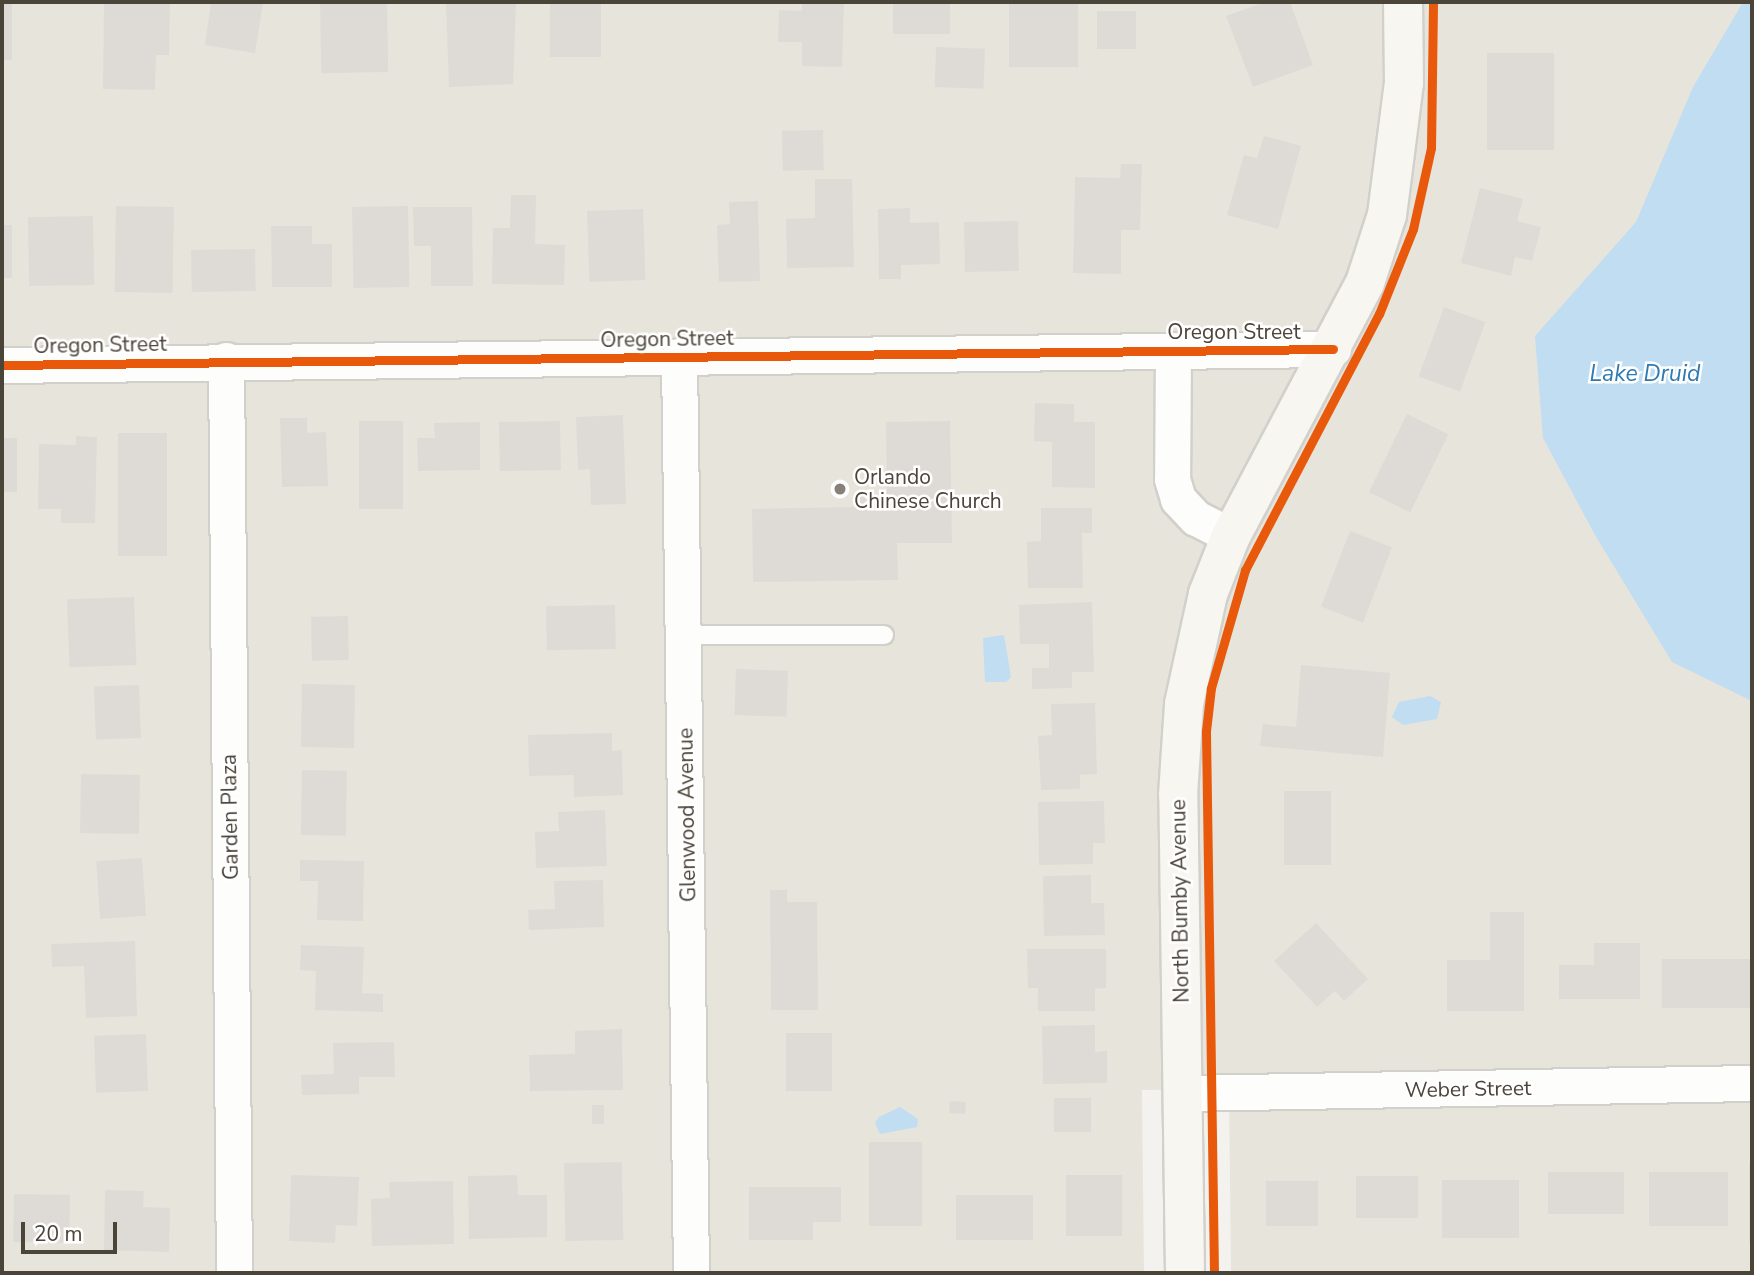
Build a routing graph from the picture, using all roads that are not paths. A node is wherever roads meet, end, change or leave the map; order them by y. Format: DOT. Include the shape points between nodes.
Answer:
graph roads {
  1 [pos="1403,2"];
  2 [pos="1333,349"];
  3 [pos="1173,350"];
  4 [pos="678,356"];
  5 [pos="226,360"];
  6 [pos="2,365"];
  7 [pos="1231,536"];
  8 [pos="686,635"];
  9 [pos="884,635"];
  10 [pos="1752,1083"];
  11 [pos="1184,1093"];
  12 [pos="234,1273"];
  13 [pos="691,1273"];
  14 [pos="1185,1273"];
  1 -- 2 [label="street, North Bumby Avenue" via="1402,107 1387,215 1365,283"];
  2 -- 3 [label="street, Oregon Street"];
  2 -- 7 [label="street, North Bumby Avenue"];
  3 -- 4 [label="street, Oregon Street"];
  3 -- 7 [label="street" via="1172,479 1178,499 1196,518"];
  4 -- 5 [label="street, Oregon Street"];
  4 -- 8 [label="street, Glenwood Avenue"];
  5 -- 6 [label="street, Oregon Street"];
  5 -- 12 [label="street, Garden Plaza"];
  7 -- 11 [label="street, North Bumby Avenue" via="1208,594 1184,704 1178,795"];
  8 -- 9 [label="lane"];
  8 -- 13 [label="street, Glenwood Avenue"];
  10 -- 11 [label="street, Weber Street"];
  11 -- 14 [label="street, North Bumby Avenue"];
}
